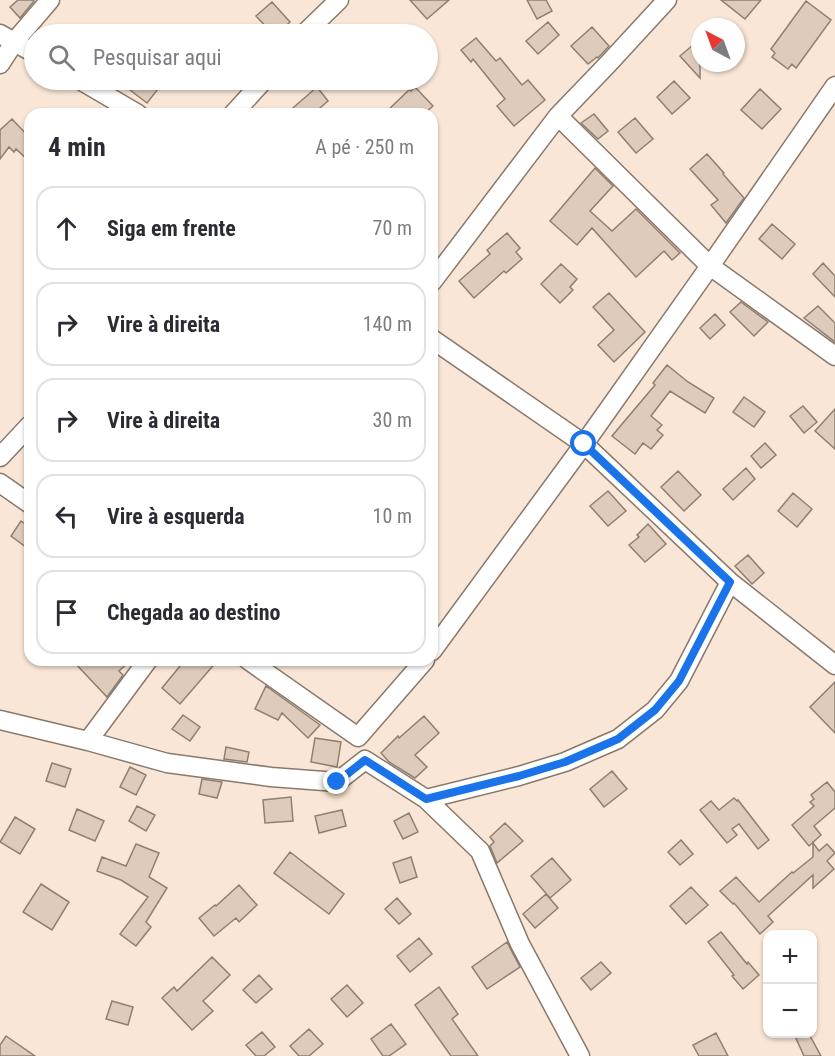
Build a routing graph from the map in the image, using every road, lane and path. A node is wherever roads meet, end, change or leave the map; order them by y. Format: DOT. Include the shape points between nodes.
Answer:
graph roads {
  1 [pos="50,0"];
  2 [pos="339,0"];
  3 [pos="667,0"];
  4 [pos="314,24"];
  5 [pos="8,38"];
  6 [pos="24,47"];
  7 [pos="0,64"];
  8 [pos="835,86"];
  9 [pos="97,90"];
  10 [pos="255,90"];
  11 [pos="128,108"];
  12 [pos="238,108"];
  13 [pos="558,116"];
  14 [pos="710,266"];
  15 [pos="438,274"];
  16 [pos="438,343"];
  17 [pos="835,356"];
  18 [pos="24,431"];
  19 [pos="584,444"];
  20 [pos="0,457"];
  21 [pos="0,483"];
  22 [pos="24,500"];
  23 [pos="730,582"];
  24 [pos="438,643"];
  25 [pos="835,665"];
  26 [pos="144,666"];
  27 [pos="257,666"];
  28 [pos="419,666"];
  29 [pos="0,720"];
  30 [pos="358,737"];
  31 [pos="88,741"];
  32 [pos="365,760"];
  33 [pos="426,799"];
  34 [pos="580,1056"];
  1 -- 5 [label="street"];
  2 -- 4 [label="street"];
  3 -- 13 [label="street"];
  5 -- 6 [label="street"];
  5 -- 7 [label="street"];
  8 -- 14 [label="street"];
  9 -- 11 [label="street"];
  10 -- 12 [label="street"];
  13 -- 14 [label="street"];
  13 -- 15 [label="street"];
  14 -- 17 [label="street"];
  14 -- 19 [label="street"];
  16 -- 19 [label="street"];
  18 -- 20 [label="street"];
  19 -- 23 [label="street"];
  19 -- 24 [label="street"];
  21 -- 22 [label="street"];
  23 -- 25 [label="street"];
  23 -- 33 [label="street" via="679,681 655,710 618,739 565,762"];
  26 -- 31 [label="street"];
  27 -- 30 [label="street"];
  28 -- 30 [label="street"];
  29 -- 31 [label="street"];
  30 -- 32 [label="street"];
  31 -- 32 [label="street" via="167,762 337,782"];
  32 -- 33 [label="street"];
  33 -- 34 [label="street" via="480,851 520,944"];
}
